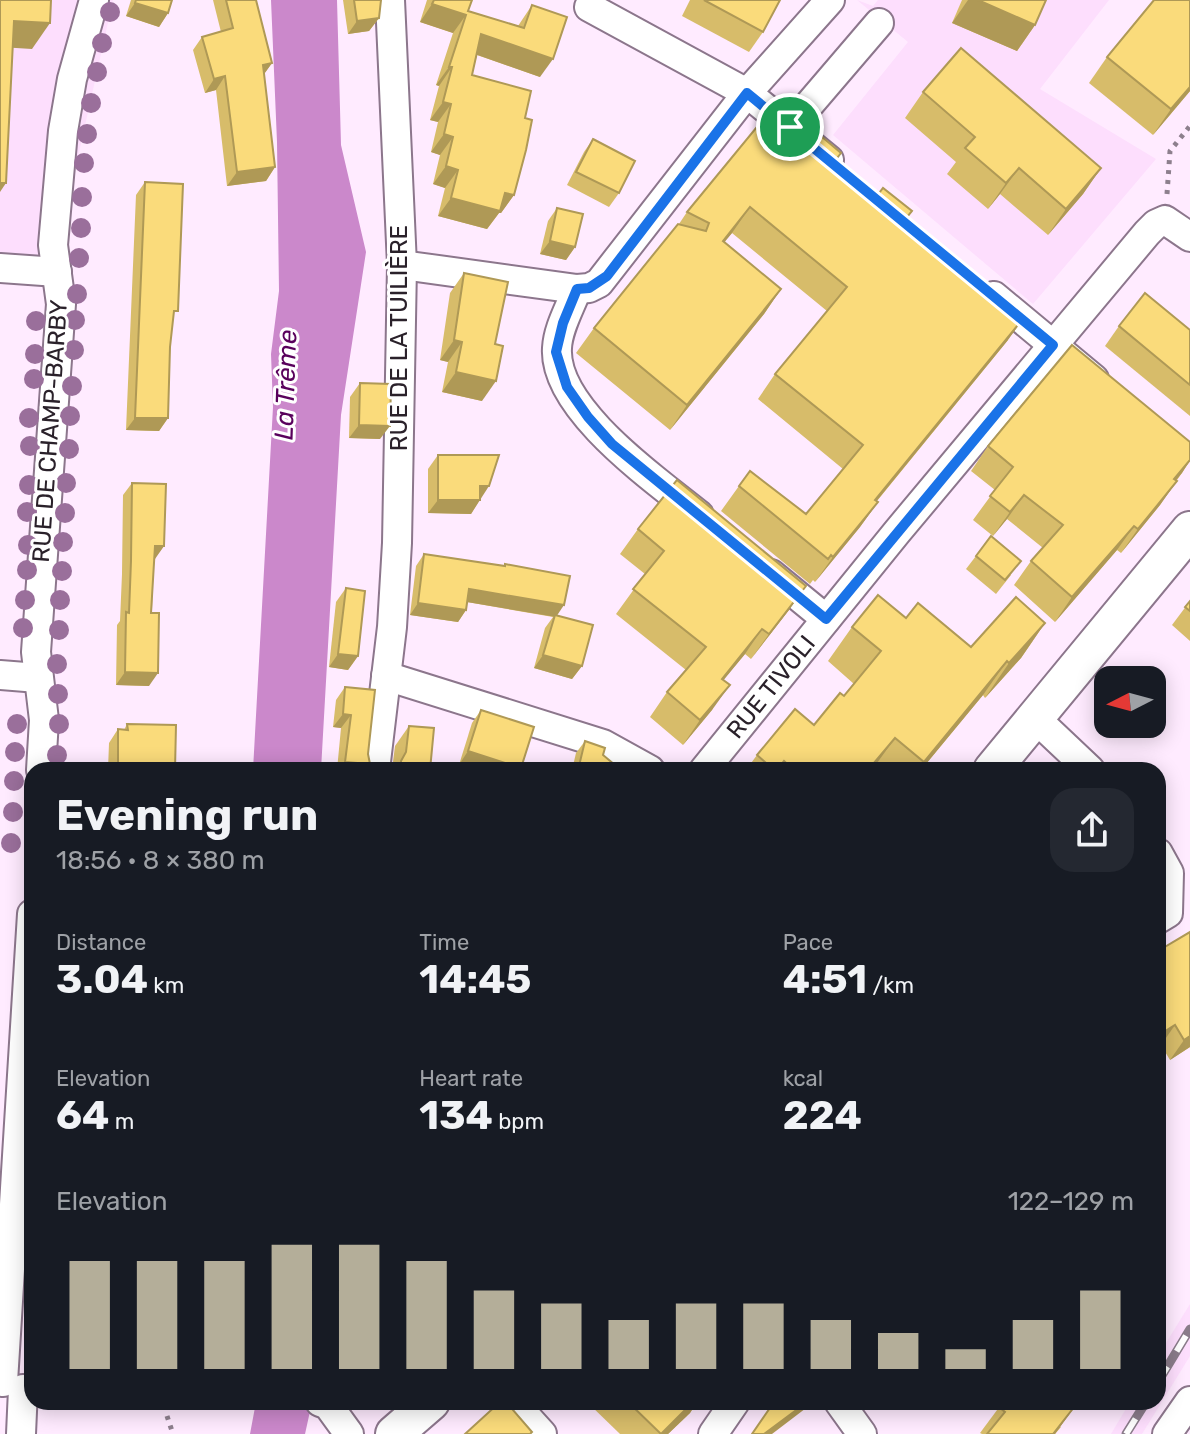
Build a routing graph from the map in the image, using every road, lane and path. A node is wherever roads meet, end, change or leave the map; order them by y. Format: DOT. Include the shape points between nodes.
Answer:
graph roads {
  1 [pos="94,0"];
  2 [pos="390,0"];
  3 [pos="830,0"];
  4 [pos="589,7"];
  5 [pos="879,23"];
  6 [pos="747,93"];
  7 [pos="1190,126"];
  8 [pos="790,127"];
  9 [pos="850,177"];
  10 [pos="1165,220"];
  11 [pos="1190,237"];
  12 [pos="402,265"];
  13 [pos="0,268"];
  14 [pos="57,272"];
  15 [pos="970,276"];
  16 [pos="577,289"];
  17 [pos="1053,345"];
  18 [pos="1110,392"];
  19 [pos="1190,530"];
  20 [pos="719,532"];
  21 [pos="755,561"];
  22 [pos="826,619"];
  23 [pos="0,675"];
  24 [pos="386,676"];
  25 [pos="38,678"];
  26 [pos="1035,718"];
  27 [pos="41,762"];
  28 [pos="376,762"];
  29 [pos="638,762"];
  30 [pos="710,762"];
  31 [pos="999,762"];
  32 [pos="1082,762"];
  33 [pos="1166,868"];
  34 [pos="1166,914"];
  35 [pos="24,1124"];
  36 [pos="14,1386"];
  37 [pos="1190,1401"];
  38 [pos="331,1410"];
  39 [pos="422,1410"];
  40 [pos="520,1410"];
  41 [pos="730,1410"];
  42 [pos="845,1410"];
  43 [pos="167,1416"];
  44 [pos="21,1434"];
  45 [pos="173,1434"];
  46 [pos="349,1434"];
  47 [pos="394,1434"];
  48 [pos="542,1434"];
  49 [pos="713,1434"];
  50 [pos="862,1434"];
  51 [pos="1167,1434"];
  1 -- 14 [label="street, RUE DE CHAMP-BARBY" via="63,131 53,245"];
  2 -- 12 [label="street, RUE DE LA TUILIÈRE"];
  3 -- 6 [label="street"];
  4 -- 6 [label="street"];
  5 -- 8 [label="street"];
  6 -- 8 [label="street"];
  6 -- 16 [label="street" via="607,276"];
  7 -- 10 [label="path" via="1170,151"];
  8 -- 9 [label="street"];
  10 -- 11 [label="street"];
  10 -- 17 [label="street, RUE TIVOLI" via="1147,233"];
  12 -- 16 [label="street"];
  12 -- 24 [label="street, RUE DE LA TUILIÈRE" via="397,543"];
  13 -- 14 [label="street"];
  14 -- 25 [label="street, RUE DE CHAMP-BARBY" via="61,304"];
  15 -- 17 [label="street"];
  16 -- 20 [label="street" via="556,352 567,387 612,444"];
  17 -- 18 [label="street"];
  17 -- 22 [label="street, RUE TIVOLI"];
  19 -- 26 [label="main road"];
  21 -- 22 [label="street"];
  22 -- 30 [label="street, RUE TIVOLI"];
  23 -- 25 [label="street"];
  24 -- 28 [label="street, RUE DE LA TUILIÈRE"];
  24 -- 29 [label="street" via="603,744"];
  25 -- 27 [label="street, RUE DE CHAMP-BARBY" via="44,720"];
  26 -- 31 [label="main road"];
  26 -- 32 [label="street"];
  33 -- 34 [label="street"];
  35 -- 36 [label="street"];
  36 -- 44 [label="street"];
  37 -- 51 [label="street"];
  38 -- 46 [label="street"];
  39 -- 47 [label="main road"];
  40 -- 48 [label="street"];
  41 -- 49 [label="street"];
  42 -- 50 [label="street"];
  43 -- 45 [label="path"];
}
